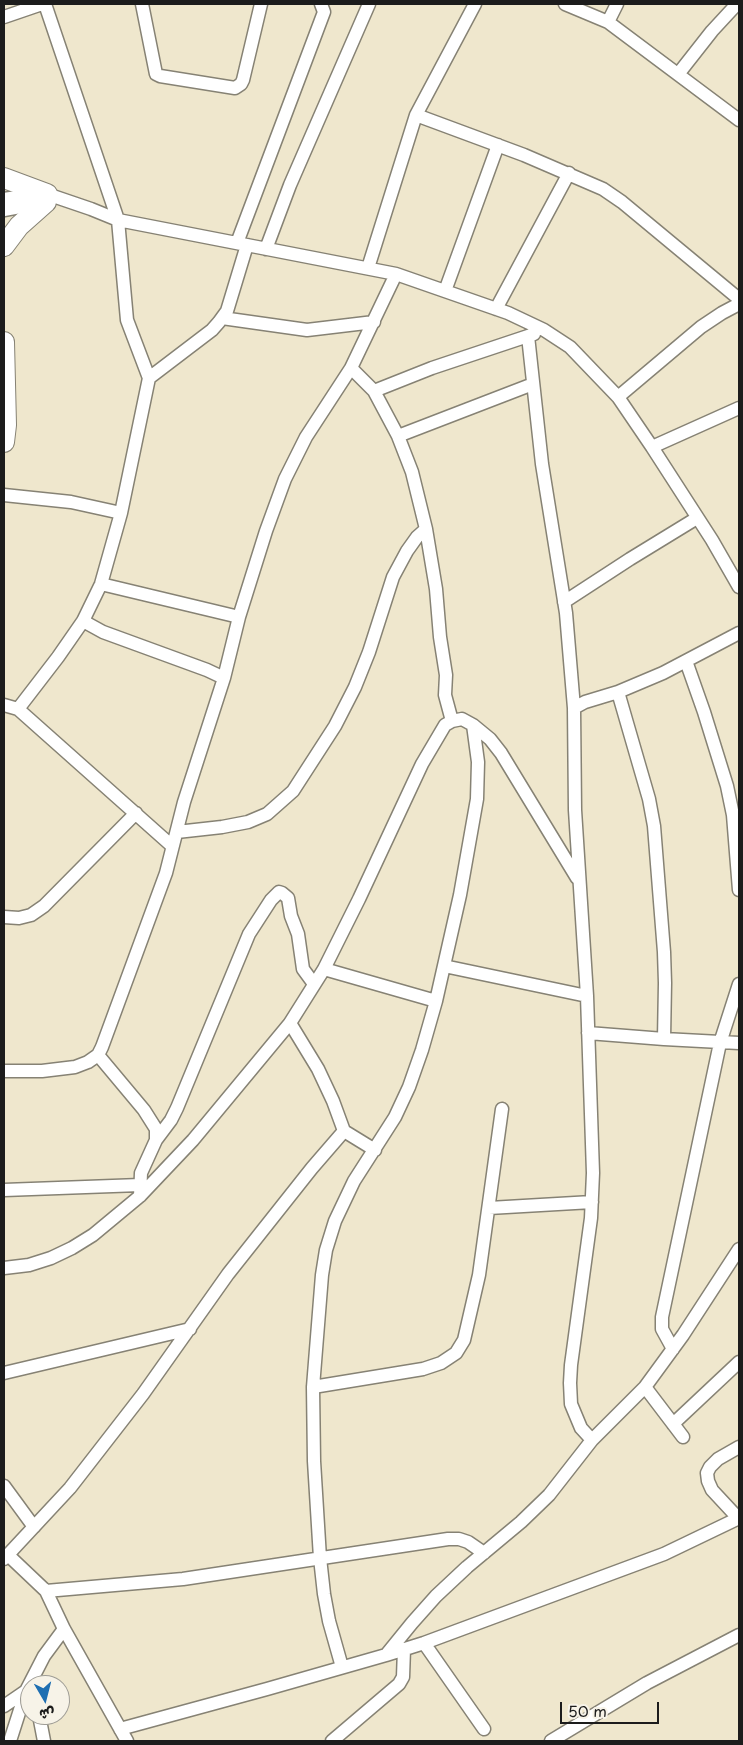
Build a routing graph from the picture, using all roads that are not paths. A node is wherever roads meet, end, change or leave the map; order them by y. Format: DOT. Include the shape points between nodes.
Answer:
graph roads {
  1 [pos="44,4"];
  2 [pos="142,4"];
  3 [pos="261,4"];
  4 [pos="321,4"];
  5 [pos="369,4"];
  6 [pos="475,4"];
  7 [pos="565,4"];
  8 [pos="616,4"];
  9 [pos="737,4"];
  10 [pos="4,17"];
  11 [pos="608,22"];
  12 [pos="679,74"];
  13 [pos="416,115"];
  14 [pos="739,120"];
  15 [pos="498,145"];
  16 [pos="569,173"];
  17 [pos="4,178"];
  18 [pos="50,198"];
  19 [pos="4,199"];
  20 [pos="4,210"];
  21 [pos="118,220"];
  22 [pos="242,244"];
  23 [pos="4,246"];
  24 [pos="266,249"];
  25 [pos="368,268"];
  26 [pos="396,274"];
  27 [pos="445,291"];
  28 [pos="739,299"];
  29 [pos="739,304"];
  30 [pos="496,309"];
  31 [pos="222,318"];
  32 [pos="374,322"];
  33 [pos="544,330"];
  34 [pos="528,336"];
  35 [pos="4,342"];
  36 [pos="351,368"];
  37 [pos="149,378"];
  38 [pos="533,384"];
  39 [pos="374,391"];
  40 [pos="618,397"];
  41 [pos="739,408"];
  42 [pos="398,436"];
  43 [pos="4,442"];
  44 [pos="652,447"];
  45 [pos="4,495"];
  46 [pos="121,513"];
  47 [pos="697,518"];
  48 [pos="426,529"];
  49 [pos="101,584"];
  50 [pos="739,588"];
  51 [pos="564,602"];
  52 [pos="239,617"];
  53 [pos="82,621"];
  54 [pos="739,633"];
  55 [pos="686,661"];
  56 [pos="224,678"];
  57 [pos="618,692"];
  58 [pos="4,705"];
  59 [pos="574,708"];
  60 [pos="18,709"];
  61 [pos="452,721"];
  62 [pos="473,725"];
  63 [pos="136,813"];
  64 [pos="177,832"];
  65 [pos="172,846"];
  66 [pos="578,880"];
  67 [pos="739,890"];
  68 [pos="4,917"];
  69 [pos="444,966"];
  70 [pos="324,969"];
  71 [pos="314,984"];
  72 [pos="739,984"];
  73 [pos="587,996"];
  74 [pos="436,1002"];
  75 [pos="290,1024"];
  76 [pos="588,1033"];
  77 [pos="664,1039"];
  78 [pos="720,1043"];
  79 [pos="739,1043"];
  80 [pos="98,1054"];
  81 [pos="4,1071"];
  82 [pos="502,1109"];
  83 [pos="344,1131"];
  84 [pos="156,1140"];
  85 [pos="375,1150"];
  86 [pos="4,1190"];
  87 [pos="140,1190"];
  88 [pos="592,1202"];
  89 [pos="489,1208"];
  90 [pos="739,1249"];
  91 [pos="4,1268"];
  92 [pos="190,1329"];
  93 [pos="673,1350"];
  94 [pos="739,1362"];
  95 [pos="4,1373"];
  96 [pos="645,1387"];
  97 [pos="313,1388"];
  98 [pos="673,1424"];
  99 [pos="683,1437"];
  100 [pos="592,1440"];
  101 [pos="739,1447"];
  102 [pos="4,1486"];
  103 [pos="739,1518"];
  104 [pos="34,1527"];
  105 [pos="484,1553"];
  106 [pos="6,1557"];
  107 [pos="320,1558"];
  108 [pos="46,1591"];
  109 [pos="64,1629"];
  110 [pos="739,1635"];
  111 [pos="424,1643"];
  112 [pos="404,1649"];
  113 [pos="386,1655"];
  114 [pos="342,1667"];
  115 [pos="34,1675"];
  116 [pos="20,1693"];
  117 [pos="4,1706"];
  118 [pos="20,1712"];
  119 [pos="40,1725"];
  120 [pos="120,1729"];
  121 [pos="484,1729"];
  122 [pos="10,1741"];
  123 [pos="44,1741"];
  124 [pos="128,1741"];
  125 [pos="332,1741"];
  126 [pos="552,1741"];
  1 -- 10 [label="street"];
  1 -- 21 [label="street"];
  2 -- 3 [label="street" via="158,76 235,88 242,84"];
  4 -- 22 [label="street" via="324,12"];
  5 -- 24 [label="street" via="290,185"];
  6 -- 13 [label="street"];
  7 -- 11 [label="street"];
  8 -- 11 [label="street"];
  9 -- 12 [label="street"];
  11 -- 12 [label="street"];
  12 -- 14 [label="street"];
  13 -- 15 [label="street"];
  13 -- 25 [label="street"];
  15 -- 16 [label="street"];
  15 -- 27 [label="street"];
  16 -- 28 [label="street" via="622,202"];
  16 -- 30 [label="street"];
  17 -- 18 [label="main road"];
  18 -- 19 [label="street" via="36,194"];
  18 -- 20 [label="street"];
  18 -- 21 [label="street"];
  18 -- 23 [label="main road" via="31,214"];
  21 -- 22 [label="street"];
  21 -- 37 [label="street" via="127,320"];
  22 -- 24 [label="street"];
  22 -- 31 [label="street" via="227,311"];
  24 -- 25 [label="street"];
  25 -- 26 [label="street"];
  26 -- 27 [label="street"];
  26 -- 32 [label="street"];
  27 -- 30 [label="street"];
  29 -- 40 [label="street" via="701,327"];
  30 -- 33 [label="street"];
  31 -- 32 [label="street" via="307,330"];
  31 -- 37 [label="street" via="212,330"];
  32 -- 36 [label="street"];
  33 -- 34 [label="street"];
  33 -- 40 [label="street" via="570,347"];
  34 -- 38 [label="street"];
  34 -- 39 [label="street"];
  35 -- 43 [label="main road"];
  36 -- 39 [label="street"];
  36 -- 52 [label="street" via="306,437 285,480"];
  37 -- 46 [label="street"];
  38 -- 42 [label="street"];
  38 -- 51 [label="street"];
  39 -- 42 [label="street"];
  40 -- 44 [label="street"];
  41 -- 44 [label="street"];
  42 -- 48 [label="street" via="412,472"];
  44 -- 47 [label="street"];
  45 -- 46 [label="street" via="71,502"];
  46 -- 49 [label="street"];
  47 -- 50 [label="street"];
  47 -- 51 [label="street"];
  48 -- 61 [label="street" via="446,675 445,695"];
  48 -- 64 [label="street" via="407,551 393,577 355,687 331,733 292,791 267,814 248,822"];
  49 -- 52 [label="street"];
  49 -- 53 [label="street"];
  51 -- 59 [label="street"];
  52 -- 56 [label="street"];
  53 -- 56 [label="street"];
  53 -- 60 [label="street"];
  54 -- 55 [label="street"];
  55 -- 57 [label="street"];
  55 -- 67 [label="street" via="727,786 733,815"];
  56 -- 64 [label="street"];
  57 -- 59 [label="street"];
  57 -- 77 [label="street" via="654,826 664,952"];
  58 -- 60 [label="street"];
  59 -- 66 [label="street"];
  60 -- 63 [label="street"];
  61 -- 62 [label="street" via="462,719"];
  61 -- 70 [label="street" via="445,725 422,764"];
  62 -- 66 [label="street" via="490,739 512,769"];
  62 -- 69 [label="street" via="478,762 477,799"];
  63 -- 65 [label="street"];
  63 -- 68 [label="street" via="44,906 31,915"];
  64 -- 65 [label="street"];
  65 -- 80 [label="street" via="166,873"];
  66 -- 73 [label="street"];
  69 -- 73 [label="street"];
  69 -- 74 [label="street"];
  70 -- 71 [label="street"];
  70 -- 74 [label="street"];
  71 -- 75 [label="street"];
  71 -- 84 [label="street" via="301,962 300,942 288,898 279,892 249,934 177,1108"];
  72 -- 78 [label="street"];
  73 -- 76 [label="street"];
  74 -- 85 [label="street" via="409,1087"];
  75 -- 83 [label="street" via="318,1069"];
  75 -- 87 [label="street" via="193,1140"];
  76 -- 77 [label="street"];
  76 -- 88 [label="street"];
  77 -- 78 [label="street"];
  78 -- 79 [label="street"];
  78 -- 93 [label="street" via="661,1323"];
  80 -- 81 [label="street" via="88,1062 59,1070"];
  80 -- 84 [label="street" via="151,1119 156,1129"];
  82 -- 89 [label="street"];
  83 -- 85 [label="street"];
  83 -- 92 [label="street" via="228,1274"];
  84 -- 87 [label="street" via="141,1173"];
  85 -- 97 [label="street" via="354,1181 335,1221 326,1250"];
  86 -- 87 [label="street"];
  87 -- 91 [label="street" via="72,1248 51,1258"];
  88 -- 89 [label="street"];
  88 -- 100 [label="street" via="570,1384 571,1404 581,1428"];
  89 -- 97 [label="street" via="470,1319 456,1353 423,1369"];
  90 -- 93 [label="street"];
  92 -- 95 [label="street"];
  92 -- 104 [label="street" via="70,1488"];
  93 -- 96 [label="street"];
  94 -- 98 [label="street"];
  96 -- 98 [label="street"];
  96 -- 100 [label="street"];
  97 -- 107 [label="street"];
  98 -- 99 [label="street"];
  100 -- 105 [label="street" via="548,1495"];
  101 -- 103 [label="street" via="718,1459 707,1473 712,1490"];
  102 -- 104 [label="street"];
  103 -- 111 [label="street" via="664,1554"];
  104 -- 106 [label="street"];
  105 -- 107 [label="street" via="459,1539"];
  105 -- 113 [label="street" via="427,1606"];
  106 -- 108 [label="street"];
  107 -- 108 [label="street" via="183,1579"];
  107 -- 114 [label="street" via="329,1621"];
  108 -- 109 [label="street"];
  109 -- 115 [label="street"];
  109 -- 120 [label="street"];
  110 -- 126 [label="street" via="647,1683"];
  111 -- 112 [label="street"];
  111 -- 121 [label="street"];
  112 -- 113 [label="street"];
  112 -- 125 [label="street" via="399,1684"];
  113 -- 114 [label="street"];
  114 -- 120 [label="street"];
  116 -- 117 [label="street"];
  118 -- 122 [label="street"];
  119 -- 123 [label="street"];
  120 -- 124 [label="street"];
}
